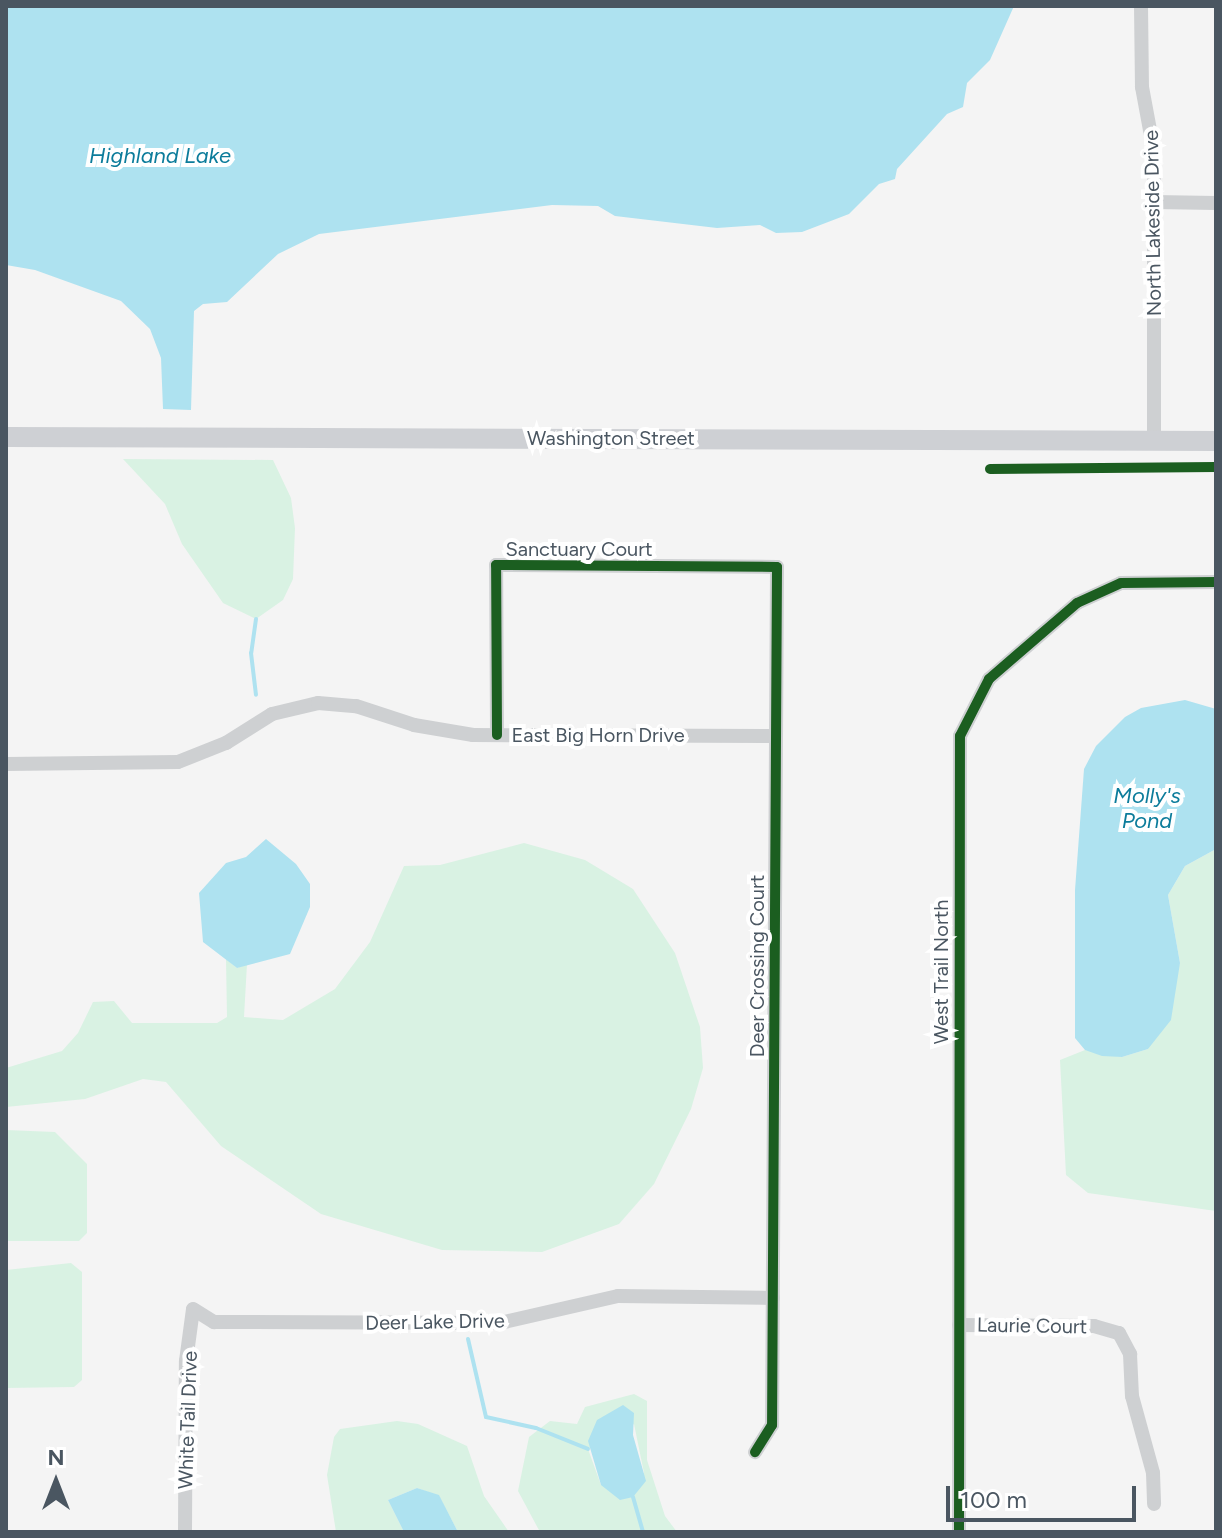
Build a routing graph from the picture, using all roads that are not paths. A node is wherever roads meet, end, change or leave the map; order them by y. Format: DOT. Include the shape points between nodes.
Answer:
graph roads {
  1 [pos="1141,6"];
  2 [pos="1154,202"];
  3 [pos="1216,203"];
  4 [pos="6,437"];
  5 [pos="1154,441"];
  6 [pos="1216,441"];
  7 [pos="684,567"];
  8 [pos="1216,582"];
  9 [pos="497,735"];
  10 [pos="776,736"];
  11 [pos="6,764"];
  12 [pos="773,1298"];
  13 [pos="193,1309"];
  14 [pos="959,1325"];
  15 [pos="755,1452"];
  16 [pos="1154,1504"];
  17 [pos="185,1532"];
  18 [pos="959,1532"];
  1 -- 2 [label="street, North Lakeside Drive" via="1142,87 1152,122"];
  2 -- 3 [label="street"];
  2 -- 5 [label="street, North Lakeside Drive"];
  4 -- 5 [label="main road, Washington Street"];
  5 -- 6 [label="main road, Washington Street"];
  7 -- 9 [label="street, Sanctuary Court" via="496,565"];
  7 -- 10 [label="street, Deer Crossing Court" via="777,567"];
  8 -- 14 [label="street, West Trail North" via="1121,583 1095,592 1005,661 975,698 965,720 959,758"];
  9 -- 10 [label="street, East Big Horn Drive"];
  9 -- 11 [label="street, East Big Horn Drive" via="444,732 365,708 318,703 272,714 226,743 178,762"];
  10 -- 12 [label="street, Deer Crossing Court"];
  12 -- 13 [label="street, Deer Lake Drive" via="618,1296 500,1323 214,1322"];
  12 -- 15 [label="street, Deer Crossing Court" via="772,1425"];
  13 -- 17 [label="street, White Tail Drive" via="186,1361"];
  14 -- 16 [label="street, Laurie Court" via="1094,1326 1119,1333 1130,1354 1132,1396 1153,1473"];
  14 -- 18 [label="street, West Trail North"];
}
